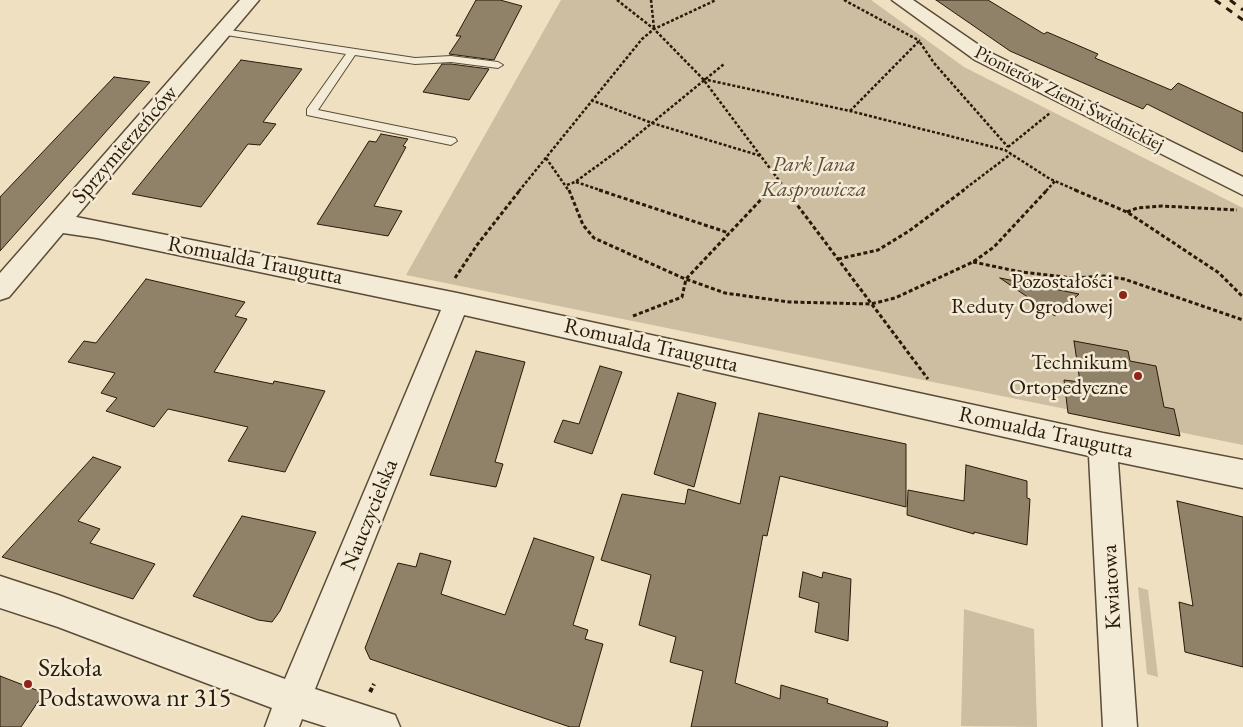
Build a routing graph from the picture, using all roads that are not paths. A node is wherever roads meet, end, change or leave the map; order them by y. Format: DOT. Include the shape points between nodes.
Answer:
graph roads {
  1 [pos="250,0"];
  2 [pos="901,0"];
  3 [pos="223,32"];
  4 [pos="352,52"];
  5 [pos="498,66"];
  6 [pos="451,141"];
  7 [pos="1243,187"];
  8 [pos="57,223"];
  9 [pos="0,290"];
  10 [pos="457,303"];
  11 [pos="1103,446"];
  12 [pos="1243,474"];
  13 [pos="0,592"];
  14 [pos="288,714"];
  15 [pos="383,727"];
  16 [pos="1120,727"];
  1 -- 3 [label="street, Sprzymierzeńców"];
  2 -- 7 [label="street, Pionierów Ziemi Świdnickiej" via="982,56"];
  3 -- 4 [label="lane"];
  3 -- 8 [label="street, Sprzymierzeńców"];
  4 -- 5 [label="lane" via="415,61 451,59"];
  4 -- 6 [label="lane" via="311,112"];
  8 -- 9 [label="street, Sprzymierzeńców"];
  8 -- 10 [label="street, Romualda Traugutta"];
  10 -- 11 [label="street, Romualda Traugutta"];
  10 -- 14 [label="street, Nauczycielska"];
  11 -- 12 [label="street, Romualda Traugutta"];
  11 -- 16 [label="street, Kwiatowa"];
  13 -- 14 [label="street" via="58,611"];
  14 -- 15 [label="street"];
}
